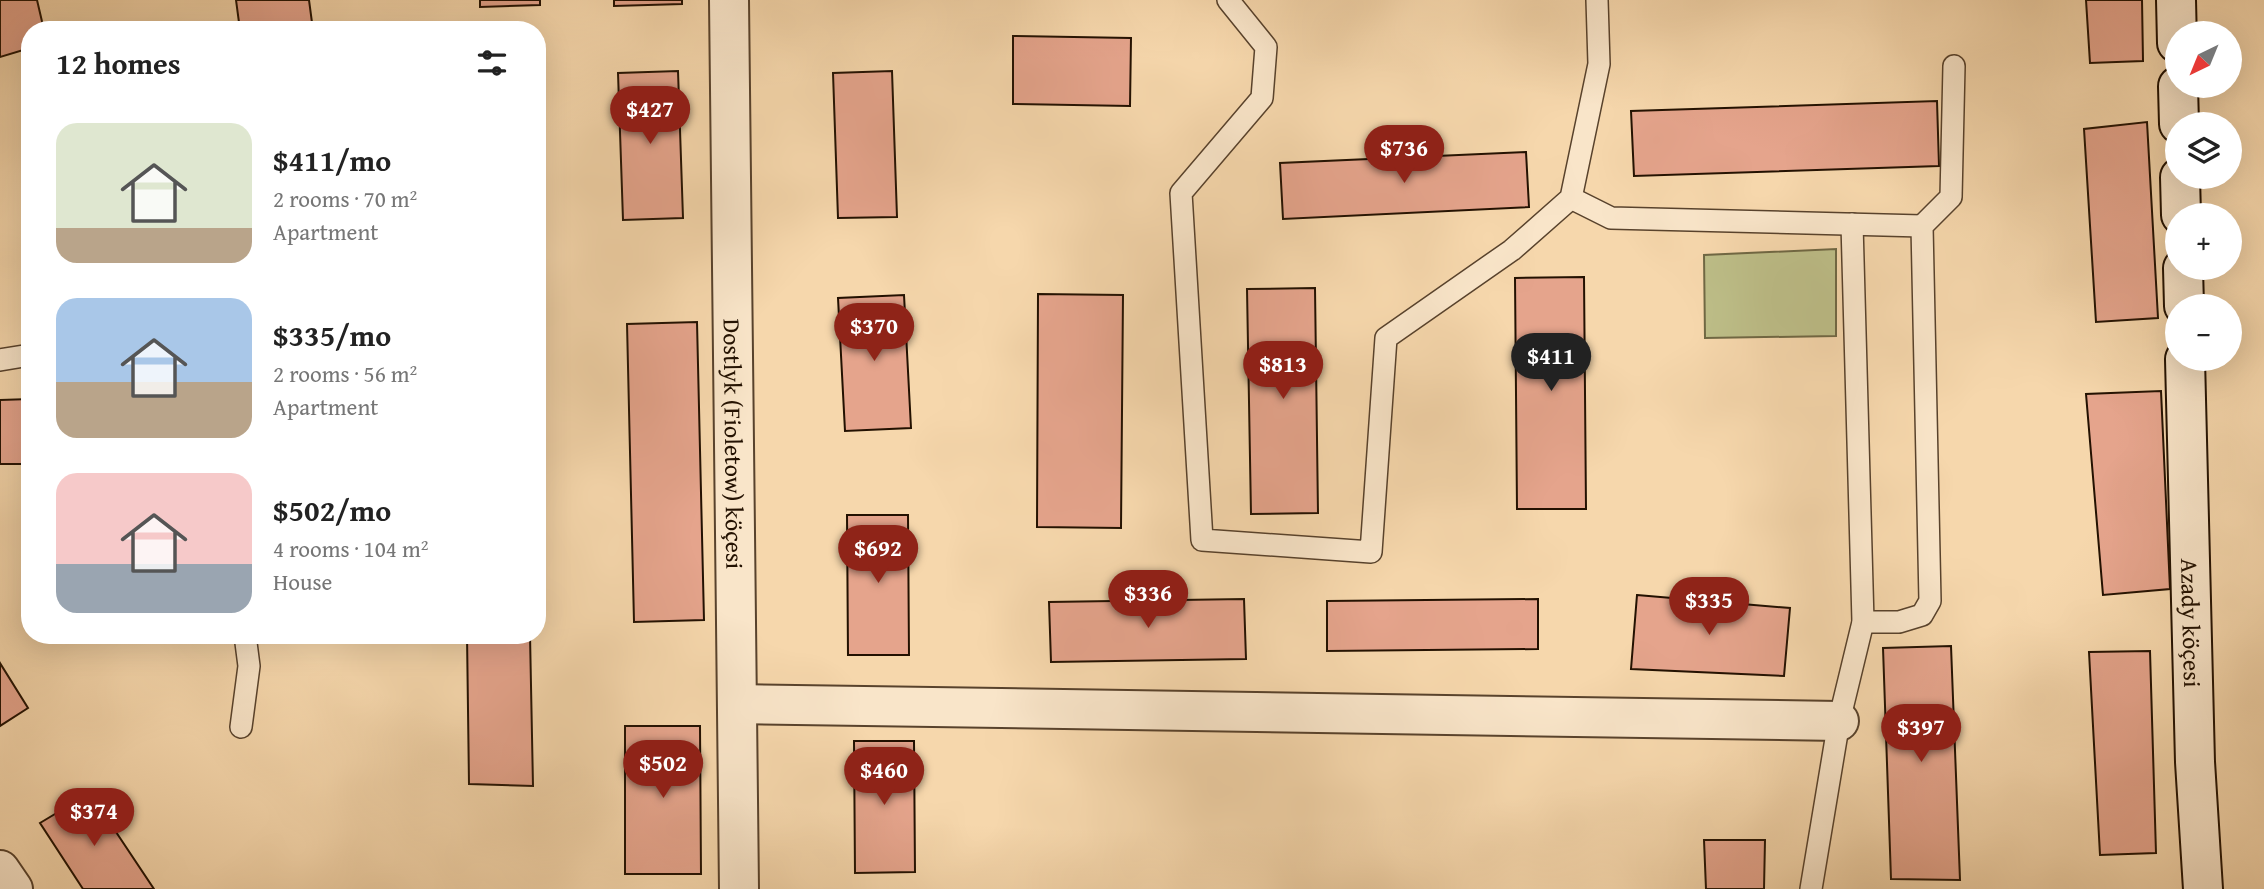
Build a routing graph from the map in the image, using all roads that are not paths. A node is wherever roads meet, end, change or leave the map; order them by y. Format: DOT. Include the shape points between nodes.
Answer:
graph roads {
  1 [pos="729,0"];
  2 [pos="1228,0"];
  3 [pos="1597,0"];
  4 [pos="2176,0"];
  5 [pos="2176,21"];
  6 [pos="1954,66"];
  7 [pos="1571,198"];
  8 [pos="1852,224"];
  9 [pos="1922,226"];
  10 [pos="21,356"];
  11 [pos="0,360"];
  12 [pos="2185,371"];
  13 [pos="1863,622"];
  14 [pos="246,644"];
  15 [pos="737,704"];
  16 [pos="1839,721"];
  17 [pos="241,727"];
  18 [pos="0,870"];
  19 [pos="13,889"];
  20 [pos="739,889"];
  21 [pos="1811,889"];
  22 [pos="2203,889"];
  1 -- 15 [label="street, Dostlyk (Fioletow) köçesi"];
  2 -- 7 [label="lane" via="1266,47 1262,98 1181,193 1202,540 1371,552 1386,338 1512,250"];
  3 -- 7 [label="lane" via="1599,64"];
  4 -- 5 [label="street"];
  6 -- 9 [label="lane" via="1951,197"];
  7 -- 8 [label="lane" via="1611,218"];
  8 -- 9 [label="lane"];
  8 -- 13 [label="lane"];
  9 -- 13 [label="lane" via="1930,601 1922,615 1899,622"];
  10 -- 11 [label="lane"];
  12 -- 22 [label="street, Azady köçesi" via="2195,762"];
  13 -- 16 [label="lane"];
  14 -- 17 [label="lane" via="249,666"];
  15 -- 16 [label="street"];
  15 -- 20 [label="street, Dostlyk (Fioletow) köçesi"];
  16 -- 21 [label="lane"];
  18 -- 19 [label="street"];
}
